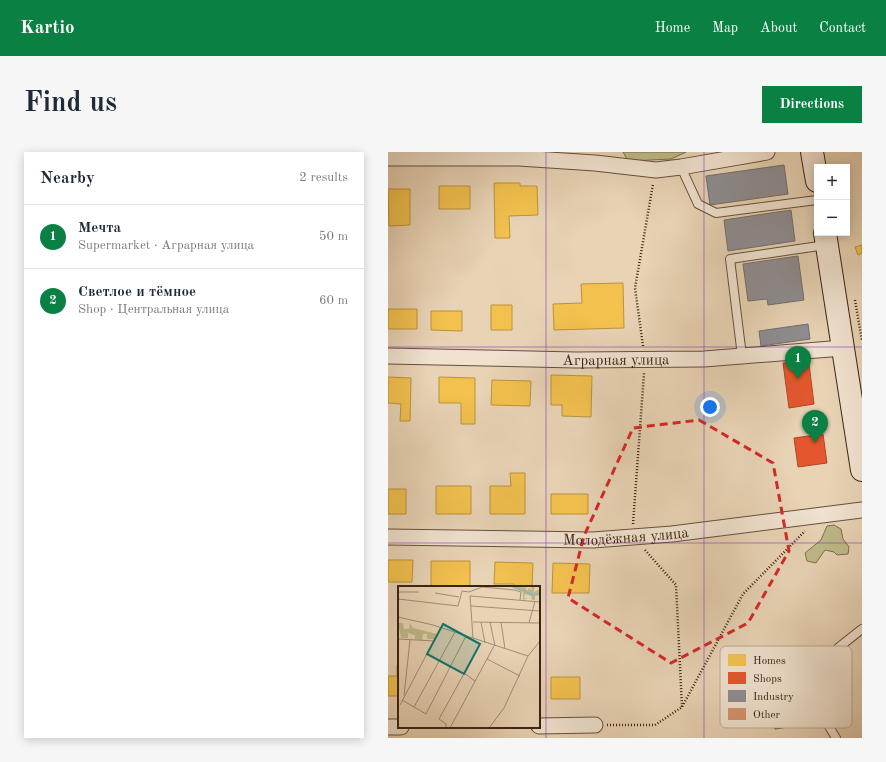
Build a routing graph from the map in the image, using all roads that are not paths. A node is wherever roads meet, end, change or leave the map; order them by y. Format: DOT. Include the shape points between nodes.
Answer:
graph roads {
  1 [pos="767,152"];
  2 [pos="812,152"];
  3 [pos="388,158"];
  4 [pos="593,158"];
  5 [pos="814,164"];
  6 [pos="681,167"];
  7 [pos="814,200"];
  8 [pos="826,239"];
  9 [pos="843,348"];
  10 [pos="388,356"];
  11 [pos="742,356"];
  12 [pos="862,470"];
  13 [pos="862,510"];
  14 [pos="388,537"];
  15 [pos="862,629"];
  16 [pos="841,646"];
  17 [pos="595,725"];
  18 [pos="540,726"];
  19 [pos="830,728"];
  20 [pos="836,738"];
  1 -- 6 [label="street"];
  2 -- 5 [label="street"];
  3 -- 4 [label="street"];
  4 -- 6 [label="street" via="656,170"];
  6 -- 7 [label="lane" via="698,204 716,213"];
  8 -- 9 [label="street"];
  8 -- 11 [label="lane" via="730,259"];
  9 -- 11 [label="street, Аграрная улица"];
  9 -- 12 [label="street" via="854,395"];
  10 -- 11 [label="street, Аграрная улица" via="576,360 704,359"];
  13 -- 14 [label="street, Молодёжная улица" via="680,533 593,540"];
  15 -- 16 [label="lane"];
  17 -- 18 [label="street"];
  19 -- 20 [label="lane"];
}
